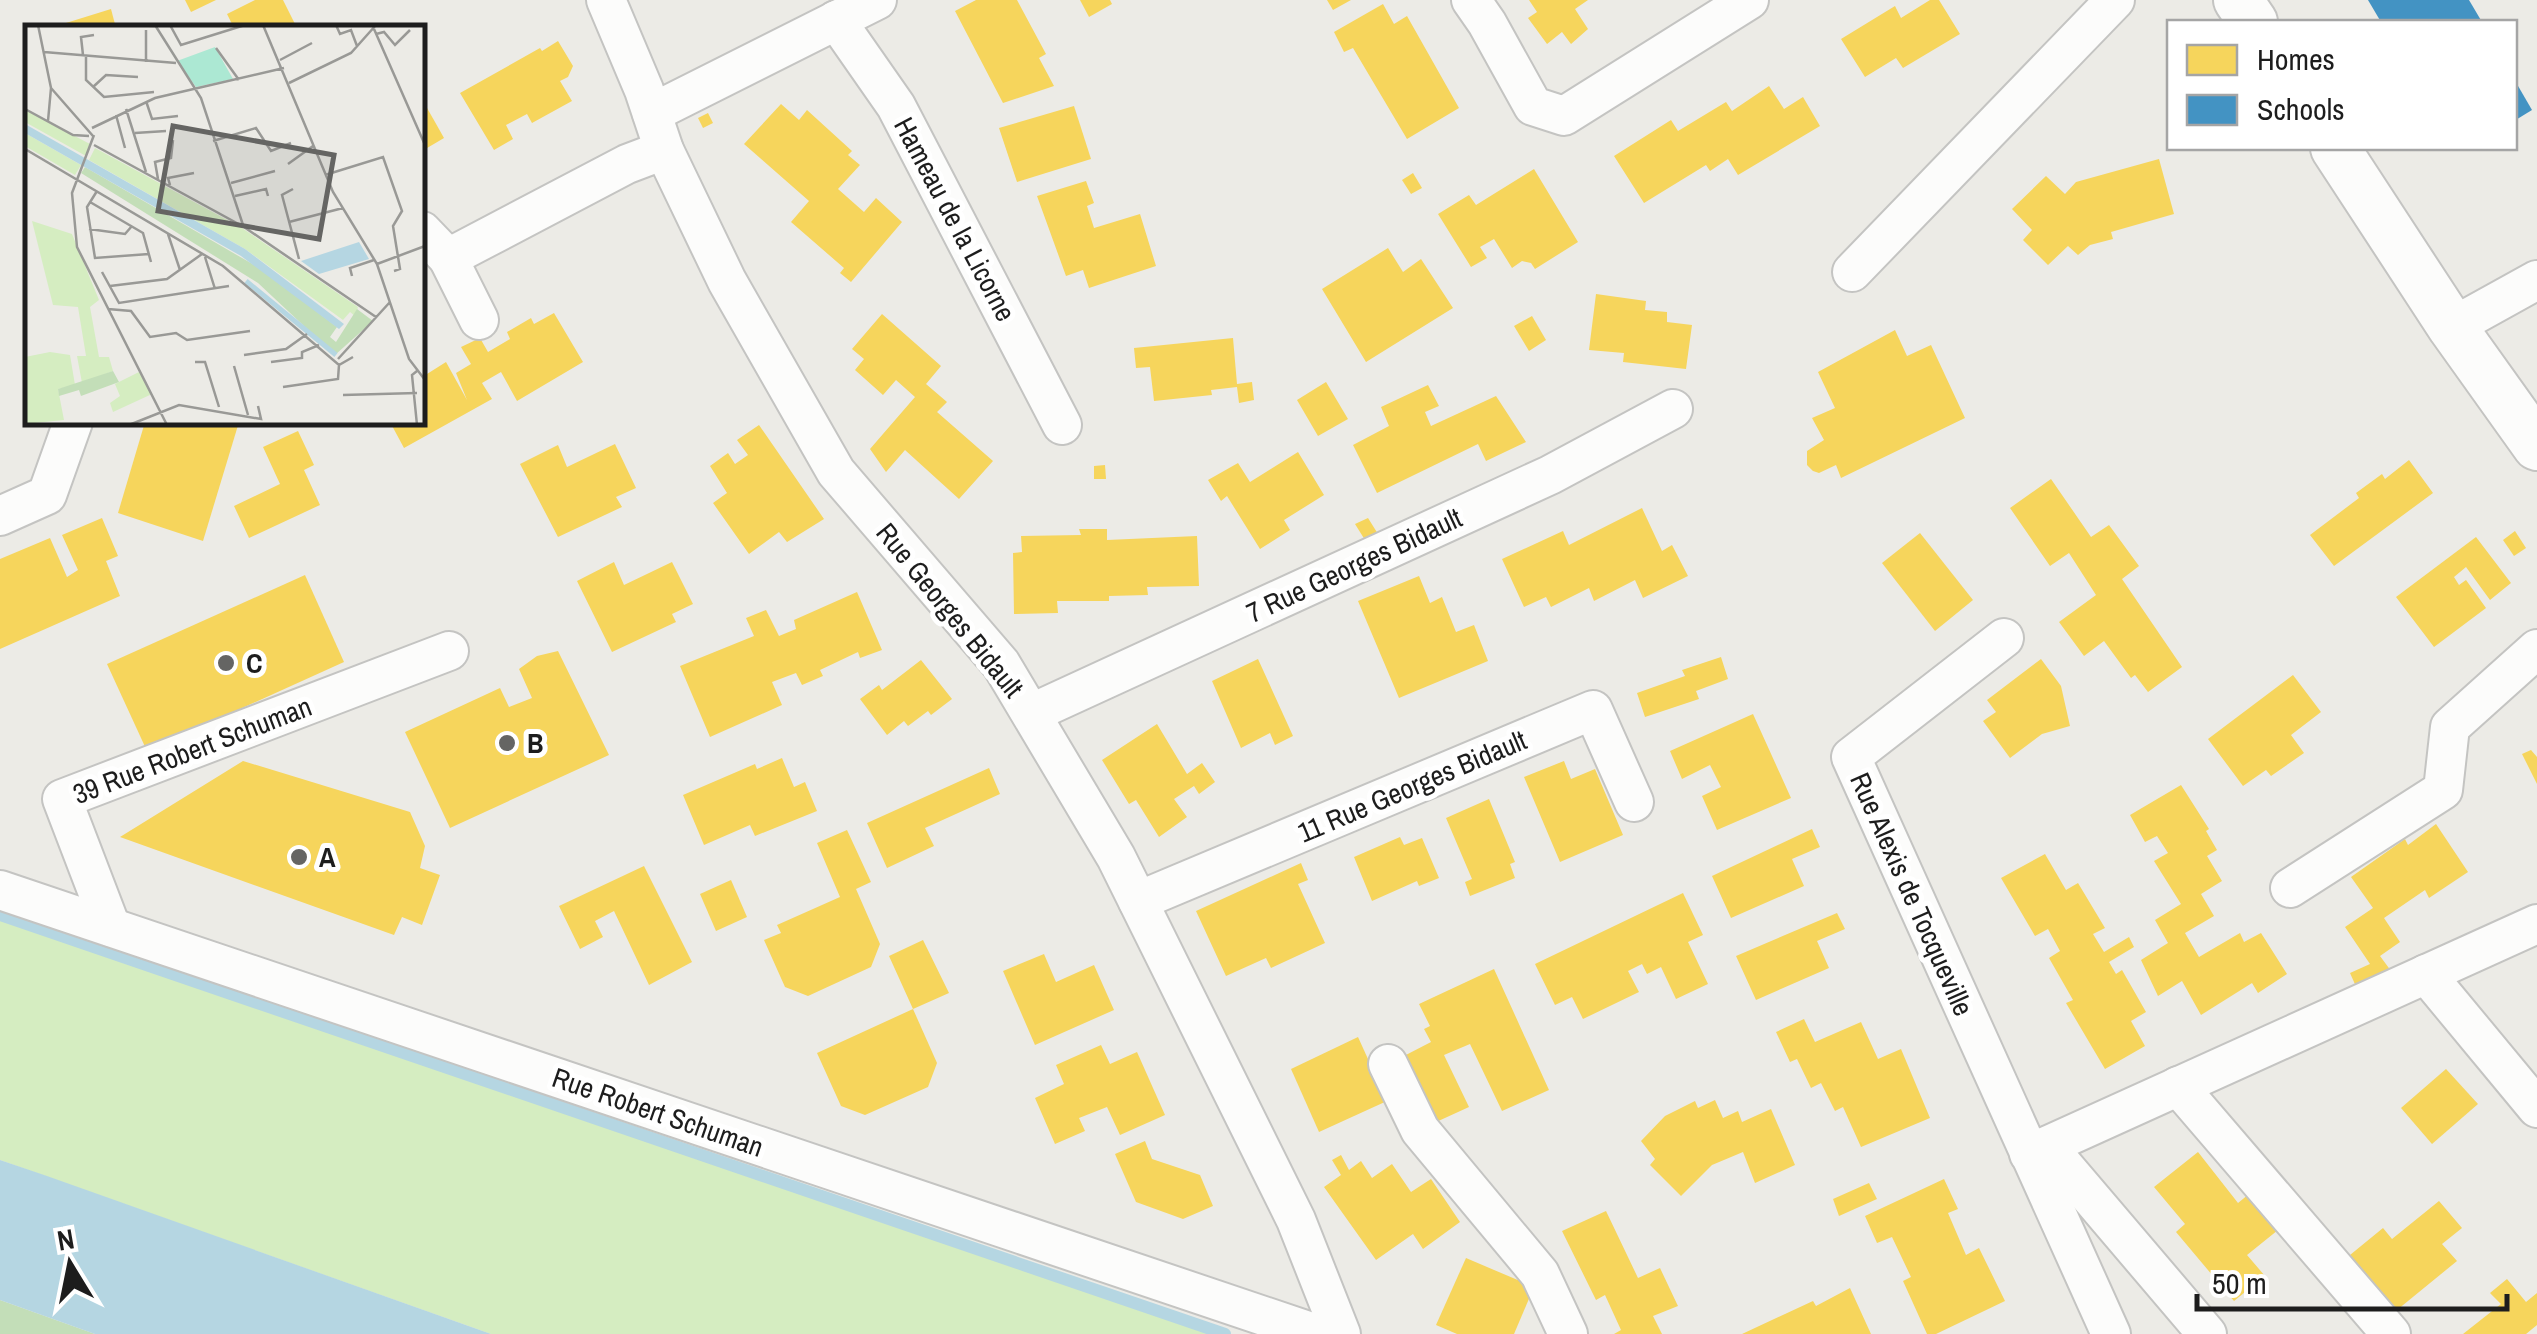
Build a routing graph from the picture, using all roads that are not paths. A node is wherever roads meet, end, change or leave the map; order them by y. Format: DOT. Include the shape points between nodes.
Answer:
graph roads {
  1 [pos="606,0"];
  2 [pos="877,0"];
  3 [pos="1471,0"];
  4 [pos="1748,0"];
  5 [pos="2115,0"];
  6 [pos="836,20"];
  7 [pos="652,113"];
  8 [pos="664,150"];
  9 [pos="2336,150"];
  10 [pos="435,245"];
  11 [pos="1852,272"];
  12 [pos="2537,280"];
  13 [pos="479,320"];
  14 [pos="2452,327"];
  15 [pos="1673,408"];
  16 [pos="72,425"];
  17 [pos="1062,425"];
  18 [pos="2537,446"];
  19 [pos="0,516"];
  20 [pos="2004,638"];
  21 [pos="2537,649"];
  22 [pos="449,651"];
  23 [pos="1032,713"];
  24 [pos="1634,802"];
  25 [pos="2290,888"];
  26 [pos="0,890"];
  27 [pos="1138,901"];
  28 [pos="2537,924"];
  29 [pos="111,927"];
  30 [pos="2426,974"];
  31 [pos="1388,1064"];
  32 [pos="2178,1086"];
  33 [pos="2537,1108"];
  34 [pos="2038,1150"];
  35 [pos="1317,1334"];
  36 [pos="1341,1334"];
  37 [pos="1568,1334"];
  38 [pos="2111,1334"];
  39 [pos="2207,1334"];
  40 [pos="2391,1334"];
  1 -- 7 [label="street, Rue Georges Bidault"];
  2 -- 6 [label="street"];
  3 -- 4 [label="street" via="1532,106 1564,116"];
  5 -- 11 [label="street"];
  6 -- 7 [label="street"];
  6 -- 17 [label="street, Hameau de la Licorne" via="896,106"];
  7 -- 8 [label="street, Rue Georges Bidault"];
  8 -- 10 [label="street"];
  8 -- 23 [label="street, Rue Georges Bidault" via="726,281 836,472 1001,664"];
  9 -- 14 [label="street"];
  10 -- 13 [label="street"];
  12 -- 14 [label="street"];
  14 -- 18 [label="street"];
  15 -- 23 [label="street, 7 Rue Georges Bidault" via="1550,475"];
  16 -- 19 [label="street" via="47,495"];
  20 -- 34 [label="street, Rue Alexis de Tocqueville" via="1851,756"];
  21 -- 25 [label="street" via="2450,728 2442,790"];
  22 -- 29 [label="street, 39 Rue Robert Schuman" via="62,798"];
  23 -- 27 [label="street, Rue Georges Bidault"];
  24 -- 27 [label="street, 11 Rue Georges Bidault" via="1594,710"];
  26 -- 29 [label="street, Rue Robert Schuman"];
  27 -- 36 [label="street, Rue Georges Bidault" via="1296,1220"];
  28 -- 30 [label="street"];
  29 -- 35 [label="street, Rue Robert Schuman"];
  30 -- 32 [label="street"];
  30 -- 33 [label="street"];
  31 -- 37 [label="street" via="1420,1130 1540,1274"];
  32 -- 34 [label="street"];
  32 -- 40 [label="street"];
  34 -- 38 [label="street, Rue Alexis de Tocqueville"];
  34 -- 39 [label="street"];
}
